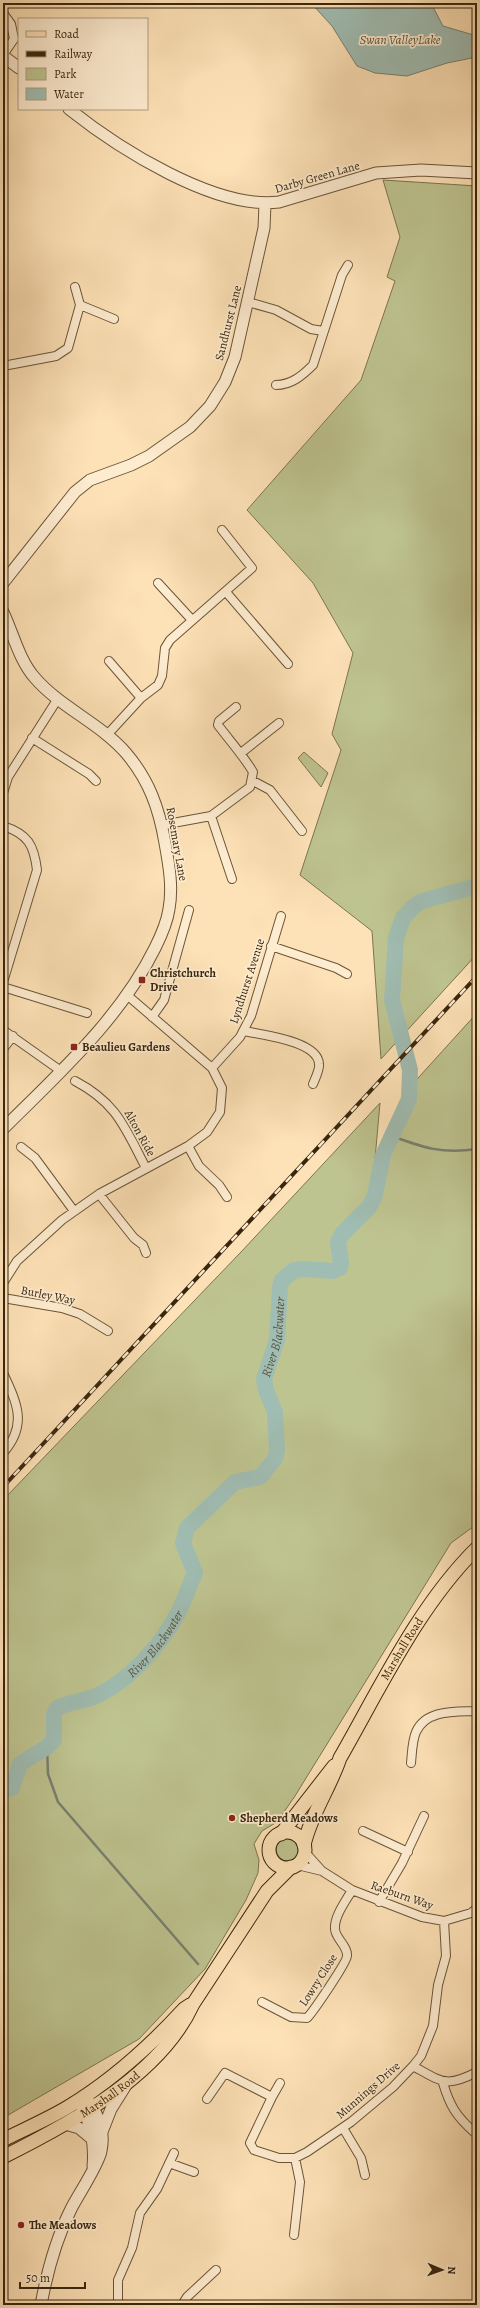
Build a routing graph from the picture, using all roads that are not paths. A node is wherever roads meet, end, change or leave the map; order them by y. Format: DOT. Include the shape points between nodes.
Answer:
graph roads {
  1 [pos="3,12"];
  2 [pos="3,55"];
  3 [pos="18,67"];
  4 [pos="70,110"];
  5 [pos="477,173"];
  6 [pos="265,204"];
  7 [pos="348,265"];
  8 [pos="76,287"];
  9 [pos="248,302"];
  10 [pos="80,305"];
  11 [pos="114,319"];
  12 [pos="323,331"];
  13 [pos="3,366"];
  14 [pos="276,385"];
  15 [pos="222,530"];
  16 [pos="3,583"];
  17 [pos="158,583"];
  18 [pos="226,592"];
  19 [pos="3,612"];
  20 [pos="192,620"];
  21 [pos="109,661"];
  22 [pos="288,664"];
  23 [pos="141,698"];
  24 [pos="57,700"];
  25 [pos="236,707"];
  26 [pos="279,723"];
  27 [pos="108,735"];
  28 [pos="32,738"];
  29 [pos="241,753"];
  30 [pos="5,776"];
  31 [pos="96,781"];
  32 [pos="252,781"];
  33 [pos="3,793"];
  34 [pos="211,816"];
  35 [pos="3,826"];
  36 [pos="162,826"];
  37 [pos="302,830"];
  38 [pos="232,879"];
  39 [pos="189,910"];
  40 [pos="280,916"];
  41 [pos="271,946"];
  42 [pos="6,964"];
  43 [pos="348,974"];
  44 [pos="3,982"];
  45 [pos="3,987"];
  46 [pos="127,994"];
  47 [pos="87,1014"];
  48 [pos="152,1017"];
  49 [pos="3,1030"];
  50 [pos="244,1031"];
  51 [pos="13,1036"];
  52 [pos="3,1049"];
  53 [pos="212,1068"];
  54 [pos="61,1071"];
  55 [pos="75,1081"];
  56 [pos="313,1084"];
  57 [pos="3,1129"];
  58 [pos="188,1146"];
  59 [pos="21,1147"];
  60 [pos="146,1168"];
  61 [pos="99,1194"];
  62 [pos="227,1197"];
  63 [pos="74,1211"];
  64 [pos="146,1253"];
  65 [pos="6,1269"];
  66 [pos="3,1283"];
  67 [pos="3,1298"];
  68 [pos="108,1331"];
  69 [pos="3,1373"];
  70 [pos="3,1453"];
  71 [pos="477,1548"];
  72 [pos="477,1711"];
  73 [pos="340,1758"];
  74 [pos="411,1763"];
  75 [pos="424,1816"];
  76 [pos="363,1831"];
  77 [pos="281,1834"];
  78 [pos="304,1848"];
  79 [pos="408,1852"];
  80 [pos="272,1859"];
  81 [pos="294,1866"];
  82 [pos="322,1871"];
  83 [pos="352,1890"];
  84 [pos="267,1891"];
  85 [pos="379,1902"];
  86 [pos="477,1908"];
  87 [pos="444,1921"];
  88 [pos="262,2002"];
  89 [pos="193,2004"];
  90 [pos="413,2066"];
  91 [pos="477,2072"];
  92 [pos="128,2081"];
  93 [pos="280,2083"];
  94 [pos="443,2083"];
  95 [pos="272,2097"];
  96 [pos="207,2099"];
  97 [pos="85,2103"];
  98 [pos="65,2124"];
  99 [pos="343,2128"];
  100 [pos="102,2132"];
  101 [pos="474,2132"];
  102 [pos="91,2138"];
  103 [pos="3,2140"];
  104 [pos="174,2153"];
  105 [pos="3,2157"];
  106 [pos="295,2158"];
  107 [pos="169,2163"];
  108 [pos="92,2169"];
  109 [pos="194,2172"];
  110 [pos="365,2175"];
  111 [pos="294,2235"];
  112 [pos="216,2270"];
  113 [pos="41,2305"];
  114 [pos="118,2305"];
  115 [pos="182,2305"];
  1 -- 2 [label="street" via="11,24 14,39"];
  2 -- 3 [label="street"];
  4 -- 6 [label="street, Darby Green Lane" via="135,154 185,182 223,197"];
  5 -- 6 [label="street, Darby Green Lane" via="421,170 376,173"];
  6 -- 9 [label="street, Sandhurst Lane" via="264,228"];
  7 -- 12 [label="street" via="342,275"];
  8 -- 10 [label="street"];
  9 -- 12 [label="street" via="276,310 311,329"];
  9 -- 16 [label="street, Sandhurst Lane" via="235,357 225,382 210,406 190,427 149,456 90,480 75,492"];
  10 -- 11 [label="street"];
  10 -- 13 [label="street" via="68,348 56,356"];
  12 -- 14 [label="street" via="313,365 302,376 285,385"];
  15 -- 18 [label="street" via="252,568"];
  17 -- 20 [label="street"];
  18 -- 20 [label="street"];
  18 -- 22 [label="street"];
  19 -- 24 [label="street, Rosemary Lane" via="21,656 34,676"];
  20 -- 23 [label="street" via="170,640 165,648 162,676 158,685"];
  21 -- 23 [label="street"];
  23 -- 27 [label="street"];
  24 -- 27 [label="street, Rosemary Lane"];
  24 -- 28 [label="street"];
  25 -- 29 [label="street" via="218,725 234,748"];
  26 -- 29 [label="street"];
  27 -- 36 [label="street, Rosemary Lane" via="139,768 150,786"];
  28 -- 30 [label="street"];
  28 -- 31 [label="street"];
  29 -- 32 [label="street" via="253,772"];
  30 -- 33 [label="street"];
  32 -- 34 [label="street" via="250,786"];
  32 -- 37 [label="street" via="270,790"];
  34 -- 36 [label="street"];
  34 -- 38 [label="street"];
  35 -- 42 [label="street" via="14,829 26,837 35,854 36,870"];
  36 -- 46 [label="street, Rosemary Lane" via="172,887 169,910 148,961"];
  39 -- 48 [label="street" via="164,1000"];
  40 -- 41 [label="street, Lyndhurst Avenue"];
  41 -- 43 [label="street"];
  41 -- 50 [label="street, Lyndhurst Avenue" via="251,1016"];
  42 -- 44 [label="street"];
  45 -- 47 [label="street"];
  46 -- 48 [label="street"];
  46 -- 54 [label="street, Rosemary Lane" via="111,1016"];
  48 -- 53 [label="street"];
  49 -- 51 [label="street"];
  50 -- 53 [label="street, Lyndhurst Avenue"];
  50 -- 56 [label="street" via="306,1046 315,1054 319,1064"];
  51 -- 52 [label="street"];
  51 -- 54 [label="street"];
  53 -- 58 [label="street" via="222,1088 220,1112 207,1132"];
  54 -- 57 [label="street, Rosemary Lane"];
  55 -- 60 [label="street, Alton Ride" via="95,1091 112,1108"];
  58 -- 60 [label="street"];
  58 -- 62 [label="street" via="200,1166"];
  59 -- 63 [label="street" via="35,1158"];
  60 -- 61 [label="street"];
  61 -- 63 [label="street"];
  61 -- 64 [label="street" via="134,1238 143,1245"];
  63 -- 65 [label="street"];
  65 -- 66 [label="street"];
  67 -- 68 [label="street, Burley Way" via="62,1308 80,1314"];
  69 -- 70 [label="street" via="16,1401 18,1417 16,1433"];
  71 -- 73 [label="main road, Marshall Road" via="451,1577 421,1620"];
  72 -- 74 [label="street" via="440,1713 424,1721 416,1732"];
  73 -- 77 [label="main road, Marshall Road"];
  73 -- 78 [label="main road, Marshall Road" via="333,1779 309,1826"];
  75 -- 79 [label="street"];
  76 -- 79 [label="street"];
  77 -- 78 [label="main road" via="295,1835"];
  77 -- 80 [label="main road" via="271,1843 269,1850"];
  78 -- 81 [label="main road" via="302,1860"];
  78 -- 82 [label="street, Raeburn Way"];
  79 -- 85 [label="street"];
  80 -- 81 [label="main road" via="281,1867"];
  80 -- 84 [label="main road, Marshall Road"];
  81 -- 82 [label="street, Raeburn Way"];
  81 -- 84 [label="main road, Marshall Road"];
  82 -- 83 [label="street, Raeburn Way"];
  83 -- 85 [label="street, Raeburn Way"];
  83 -- 88 [label="street, Lowry Close" via="334,1930 348,1955 346,1962 325,1990 317,2007 307,2018 291,2017"];
  84 -- 89 [label="main road, Marshall Road"];
  85 -- 87 [label="street, Raeburn Way" via="422,1917"];
  86 -- 87 [label="street, Raeburn Way" via="471,1913"];
  87 -- 90 [label="street, Munnings Drive" via="446,1956 438,1985 433,2026 421,2056"];
  89 -- 92 [label="main road, Marshall Road" via="186,2020 169,2041"];
  89 -- 97 [label="main road, Marshall Road" via="184,2009 144,2050"];
  90 -- 94 [label="street"];
  90 -- 99 [label="street, Munnings Drive" via="393,2087"];
  91 -- 94 [label="street" via="461,2080"];
  92 -- 97 [label="main road, Marshall Road"];
  92 -- 100 [label="street" via="111,2109"];
  93 -- 95 [label="street"];
  94 -- 101 [label="street" via="449,2103 457,2117"];
  95 -- 96 [label="street" via="225,2073"];
  95 -- 106 [label="street" via="250,2143 254,2150 279,2158"];
  97 -- 98 [label="main road, Marshall Road"];
  97 -- 100 [label="street" via="97,2113"];
  97 -- 102 [label="street"];
  97 -- 103 [label="main road, Marshall Road"];
  98 -- 102 [label="street" via="79,2128"];
  98 -- 105 [label="main road, Marshall Road"];
  99 -- 106 [label="street, Munnings Drive"];
  99 -- 110 [label="street" via="361,2158"];
  100 -- 108 [label="street" via="101,2155"];
  102 -- 108 [label="street"];
  104 -- 107 [label="street"];
  106 -- 111 [label="street" via="300,2182"];
  107 -- 109 [label="street"];
  107 -- 114 [label="street" via="140,2213 132,2248 118,2280"];
  108 -- 113 [label="street" via="60,2237 47,2276"];
  112 -- 115 [label="street"];
}
